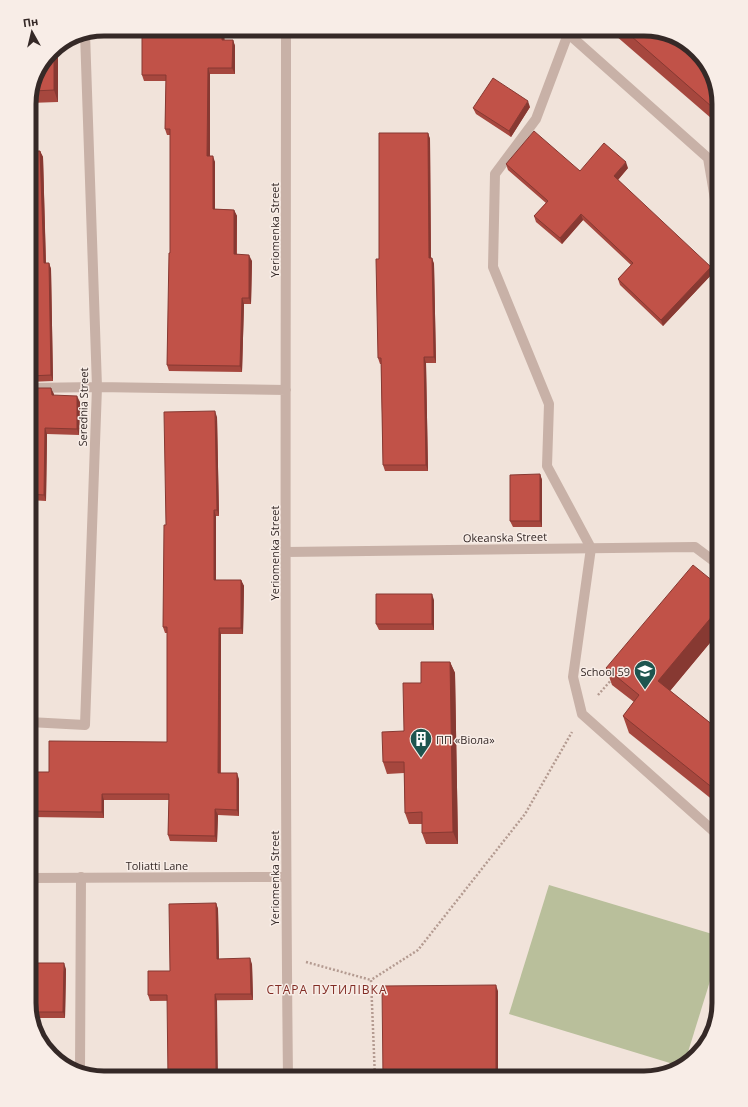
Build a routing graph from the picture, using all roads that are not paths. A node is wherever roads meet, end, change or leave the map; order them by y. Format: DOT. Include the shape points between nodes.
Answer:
graph roads {
  1 [pos="286,36"];
  2 [pos="565,36"];
  3 [pos="571,36"];
  4 [pos="85,39"];
  5 [pos="712,182"];
  6 [pos="97,387"];
  7 [pos="36,388"];
  8 [pos="286,390"];
  9 [pos="591,548"];
  10 [pos="286,552"];
  11 [pos="712,560"];
  12 [pos="36,722"];
  13 [pos="712,830"];
  14 [pos="81,877"];
  15 [pos="285,877"];
  16 [pos="36,878"];
  17 [pos="80,1066"];
  18 [pos="288,1071"];
  1 -- 8 [label="street, Yeriomenka Street"];
  2 -- 9 [label="street" via="536,119 495,174 493,267 548,404 547,466"];
  3 -- 5 [label="street" via="708,158"];
  4 -- 6 [label="street, Serednia Street"];
  6 -- 7 [label="street"];
  6 -- 8 [label="street"];
  6 -- 12 [label="street, Serednia Street" via="85,725"];
  8 -- 10 [label="street, Yeriomenka Street"];
  9 -- 10 [label="street, Okeanska Street"];
  9 -- 11 [label="street, Okeanska Street" via="695,547"];
  9 -- 13 [label="street" via="573,677 582,714"];
  10 -- 15 [label="street, Yeriomenka Street"];
  14 -- 15 [label="street, Toliatti Lane"];
  14 -- 16 [label="street, Toliatti Lane"];
  14 -- 17 [label="street"];
  15 -- 18 [label="street, Yeriomenka Street"];
}
